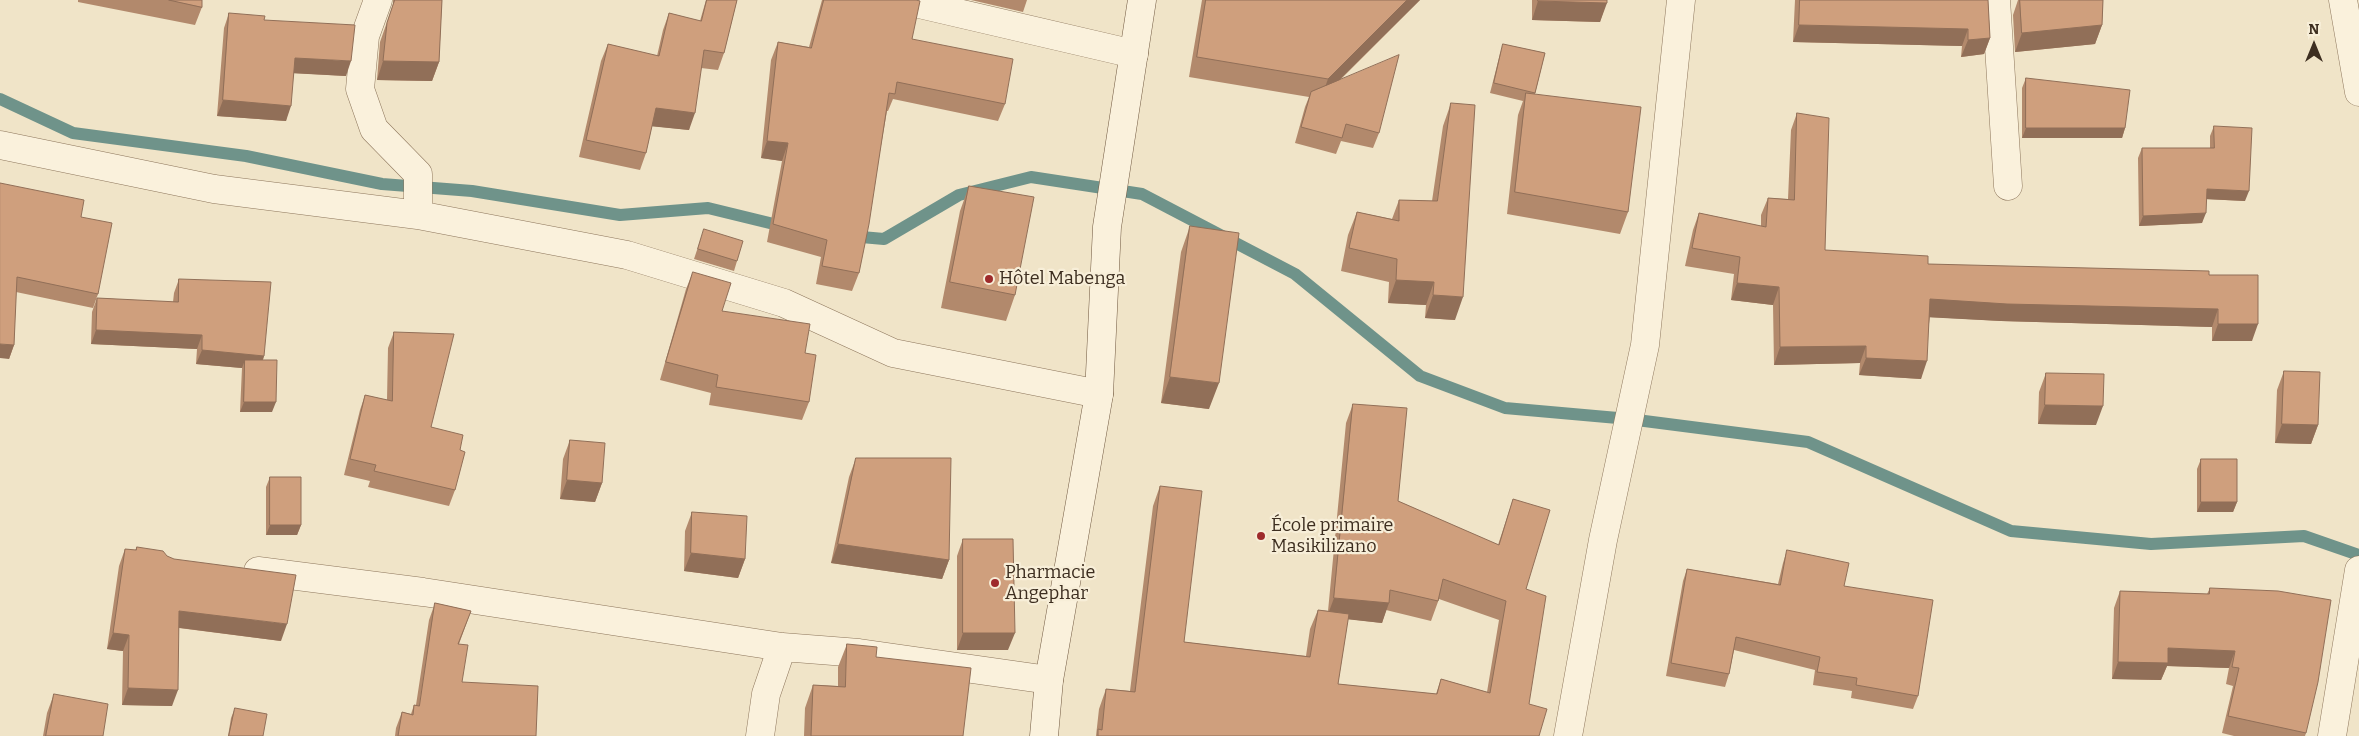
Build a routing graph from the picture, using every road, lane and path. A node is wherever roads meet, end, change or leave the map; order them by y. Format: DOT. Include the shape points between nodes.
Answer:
graph roads {
  1 [pos="378,0"];
  2 [pos="902,0"];
  3 [pos="1142,0"];
  4 [pos="1681,0"];
  5 [pos="1996,0"];
  6 [pos="2342,0"];
  7 [pos="1134,54"];
  8 [pos="2359,92"];
  9 [pos="0,145"];
  10 [pos="2008,186"];
  11 [pos="418,215"];
  12 [pos="1099,394"];
  13 [pos="238,569"];
  14 [pos="2359,570"];
  15 [pos="782,647"];
  16 [pos="1049,680"];
  17 [pos="760,736"];
  18 [pos="1044,736"];
  19 [pos="1568,736"];
  20 [pos="2332,736"];
  1 -- 11 [label="street" via="365,36 360,89 374,129 418,174"];
  2 -- 7 [label="street"];
  3 -- 7 [label="street"];
  4 -- 19 [label="street" via="1645,345 1603,540"];
  5 -- 10 [label="street"];
  6 -- 8 [label="street"];
  7 -- 12 [label="street" via="1107,227"];
  9 -- 11 [label="street" via="214,189"];
  11 -- 12 [label="street" via="627,255 784,303 893,353"];
  12 -- 16 [label="street"];
  13 -- 15 [label="street" via="423,592"];
  14 -- 20 [label="street"];
  15 -- 16 [label="street" via="859,653"];
  15 -- 17 [label="street" via="766,694"];
  16 -- 18 [label="street"];
}
